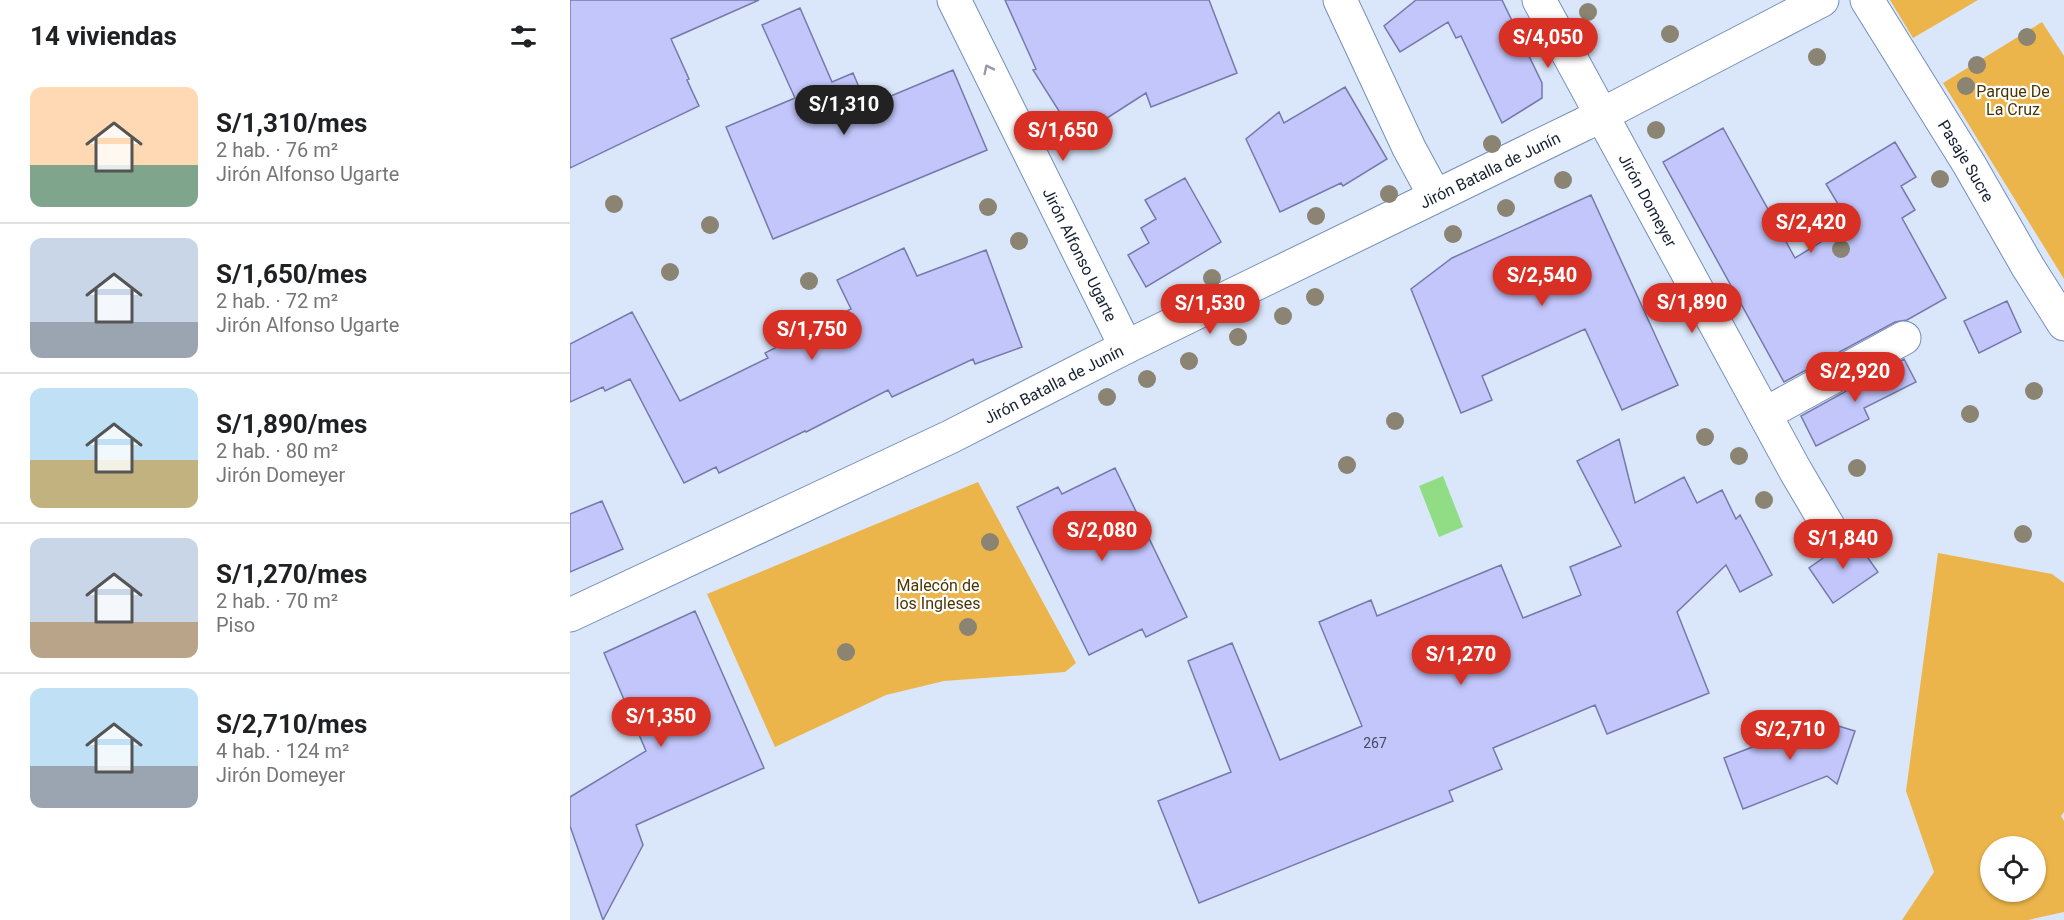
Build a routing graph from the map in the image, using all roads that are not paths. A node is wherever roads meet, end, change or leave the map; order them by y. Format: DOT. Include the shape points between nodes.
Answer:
graph roads {
  1 [pos="954,0"];
  2 [pos="1340,0"];
  3 [pos="1539,0"];
  4 [pos="1822,0"];
  5 [pos="1867,0"];
  6 [pos="1602,115"];
  7 [pos="1435,196"];
  8 [pos="2064,324"];
  9 [pos="1904,338"];
  10 [pos="1126,347"];
  11 [pos="1765,414"];
  12 [pos="1828,526"];
  13 [pos="570,615"];
  10 -- 1 [label="street, Jirón Alfonso Ugarte, one-way"];
  2 -- 7 [label="street"];
  3 -- 6 [label="street, Jirón Domeyer"];
  4 -- 6 [label="street, Jirón Batalla de Junín"];
  5 -- 8 [label="street, Pasaje Sucre"];
  6 -- 7 [label="street, Jirón Batalla de Junín"];
  6 -- 11 [label="street, Jirón Domeyer"];
  7 -- 10 [label="street, Jirón Batalla de Junín"];
  9 -- 11 [label="street"];
  10 -- 13 [label="street, Jirón Batalla de Junín" via="950,437"];
  11 -- 12 [label="street, Jirón Domeyer"];
}
